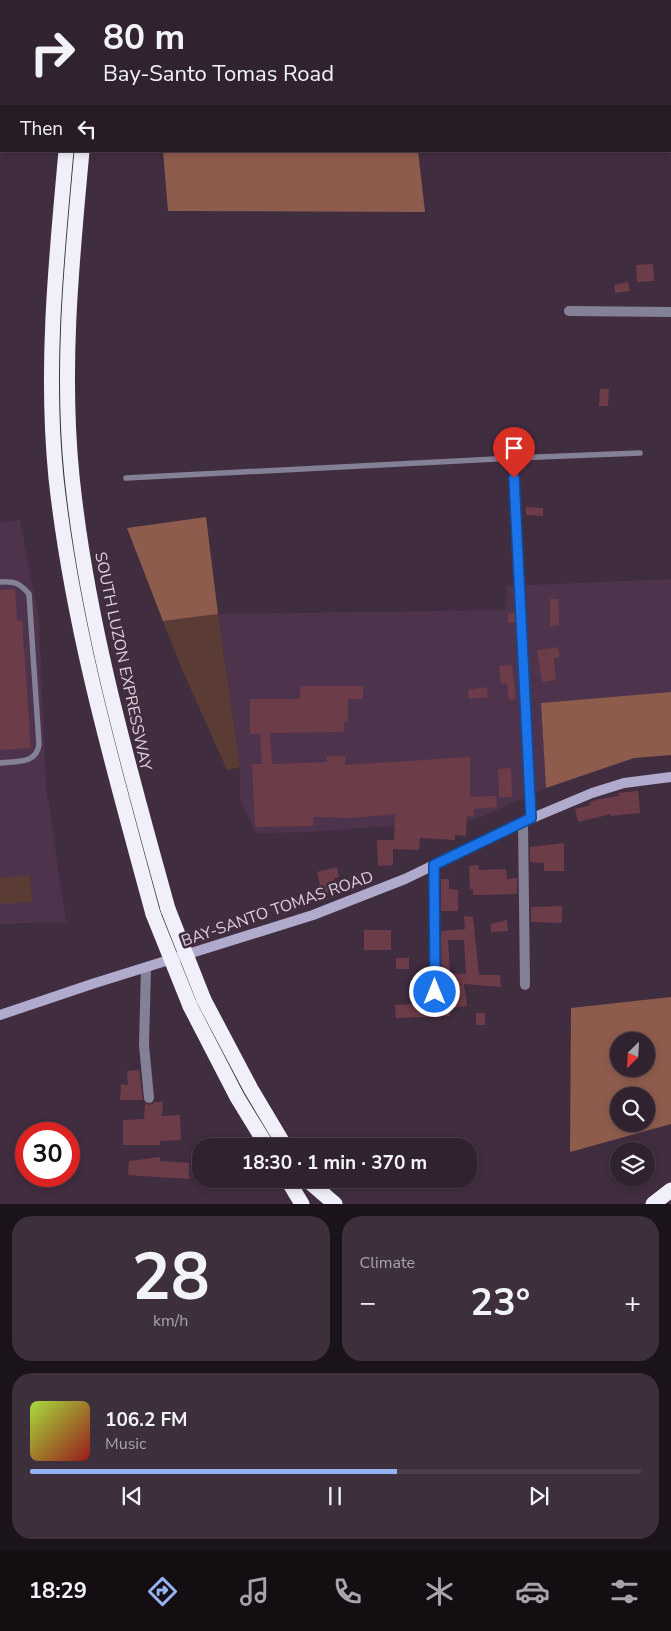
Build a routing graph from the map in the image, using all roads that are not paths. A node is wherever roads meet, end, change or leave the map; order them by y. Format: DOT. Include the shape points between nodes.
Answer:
graph roads {
  1 [pos="66,152"];
  2 [pos="82,152"];
  3 [pos="569,311"];
  4 [pos="671,312"];
  5 [pos="640,453"];
  6 [pos="513,458"];
  7 [pos="126,478"];
  8 [pos="0,582"];
  9 [pos="0,763"];
  10 [pos="671,777"];
  11 [pos="527,820"];
  12 [pos="434,865"];
  13 [pos="146,968"];
  14 [pos="525,985"];
  15 [pos="435,992"];
  16 [pos="0,1016"];
  17 [pos="150,1098"];
  18 [pos="262,1138"];
  19 [pos="280,1138"];
  20 [pos="292,1188"];
  21 [pos="310,1188"];
  22 [pos="316,1188"];
  23 [pos="671,1190"];
  24 [pos="302,1204"];
  25 [pos="320,1204"];
  26 [pos="335,1204"];
  27 [pos="653,1204"];
  1 -- 18 [label="highway, SOUTH LUZON EXPRESSWAY, bridge" via="53,291 51,383 56,477 71,586 102,730 153,914 190,1006"];
  2 -- 19 [label="highway, SOUTH LUZON EXPRESSWAY, bridge" via="68,292 66,382 72,475 87,583 118,726 168,909 204,1000 250,1090"];
  3 -- 4 [label="street"];
  5 -- 6 [label="lane"];
  6 -- 7 [label="lane"];
  6 -- 11 [label="lane"];
  8 -- 9 [label="lane" via="14,581 29,594 39,744 38,754 32,760"];
  10 -- 11 [label="main road, BAY-SANTO TOMAS ROAD" via="624,783"];
  11 -- 12 [label="main road, BAY-SANTO TOMAS ROAD"];
  11 -- 14 [label="street"];
  12 -- 13 [label="main road, BAY-SANTO TOMAS ROAD" via="313,915"];
  12 -- 15 [label="street"];
  13 -- 16 [label="main road, BAY-SANTO TOMAS ROAD"];
  13 -- 17 [label="street" via="144,1045"];
  20 -- 24 [label="highway"];
  21 -- 25 [label="highway"];
  22 -- 26 [label="highway"];
  23 -- 27 [label="highway"];
}
